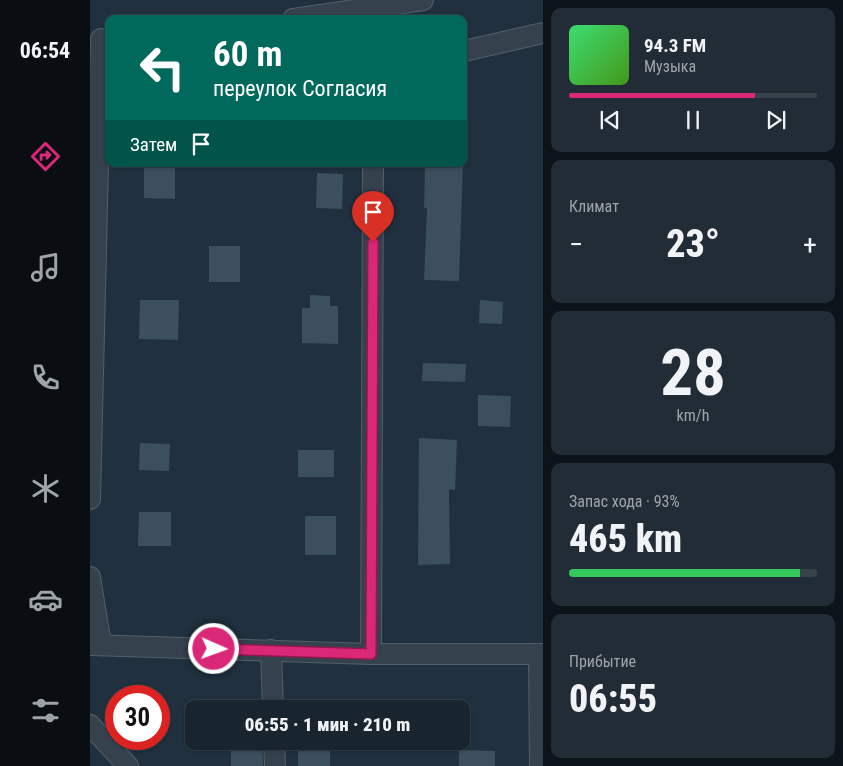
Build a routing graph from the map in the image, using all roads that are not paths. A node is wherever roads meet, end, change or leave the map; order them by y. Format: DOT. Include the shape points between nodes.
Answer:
graph roads {
  1 [pos="423,0"];
  2 [pos="375,9"];
  3 [pos="326,15"];
  4 [pos="543,33"];
  5 [pos="100,39"];
  6 [pos="467,50"];
  7 [pos="373,167"];
  8 [pos="90,499"];
  9 [pos="90,577"];
  10 [pos="96,645"];
  11 [pos="271,650"];
  12 [pos="371,654"];
  13 [pos="541,654"];
  14 [pos="273,700"];
  15 [pos="90,725"];
  16 [pos="274,750"];
  17 [pos="128,766"];
  18 [pos="275,766"];
  19 [pos="540,766"];
  1 -- 2 [label="street"];
  2 -- 3 [label="street"];
  4 -- 6 [label="street"];
  5 -- 8 [label="street"];
  7 -- 12 [label="street"];
  9 -- 10 [label="street"];
  10 -- 11 [label="street"];
  11 -- 12 [label="street"];
  11 -- 14 [label="street"];
  12 -- 13 [label="street"];
  13 -- 19 [label="street"];
  15 -- 17 [label="street"];
  16 -- 18 [label="street"];
}
